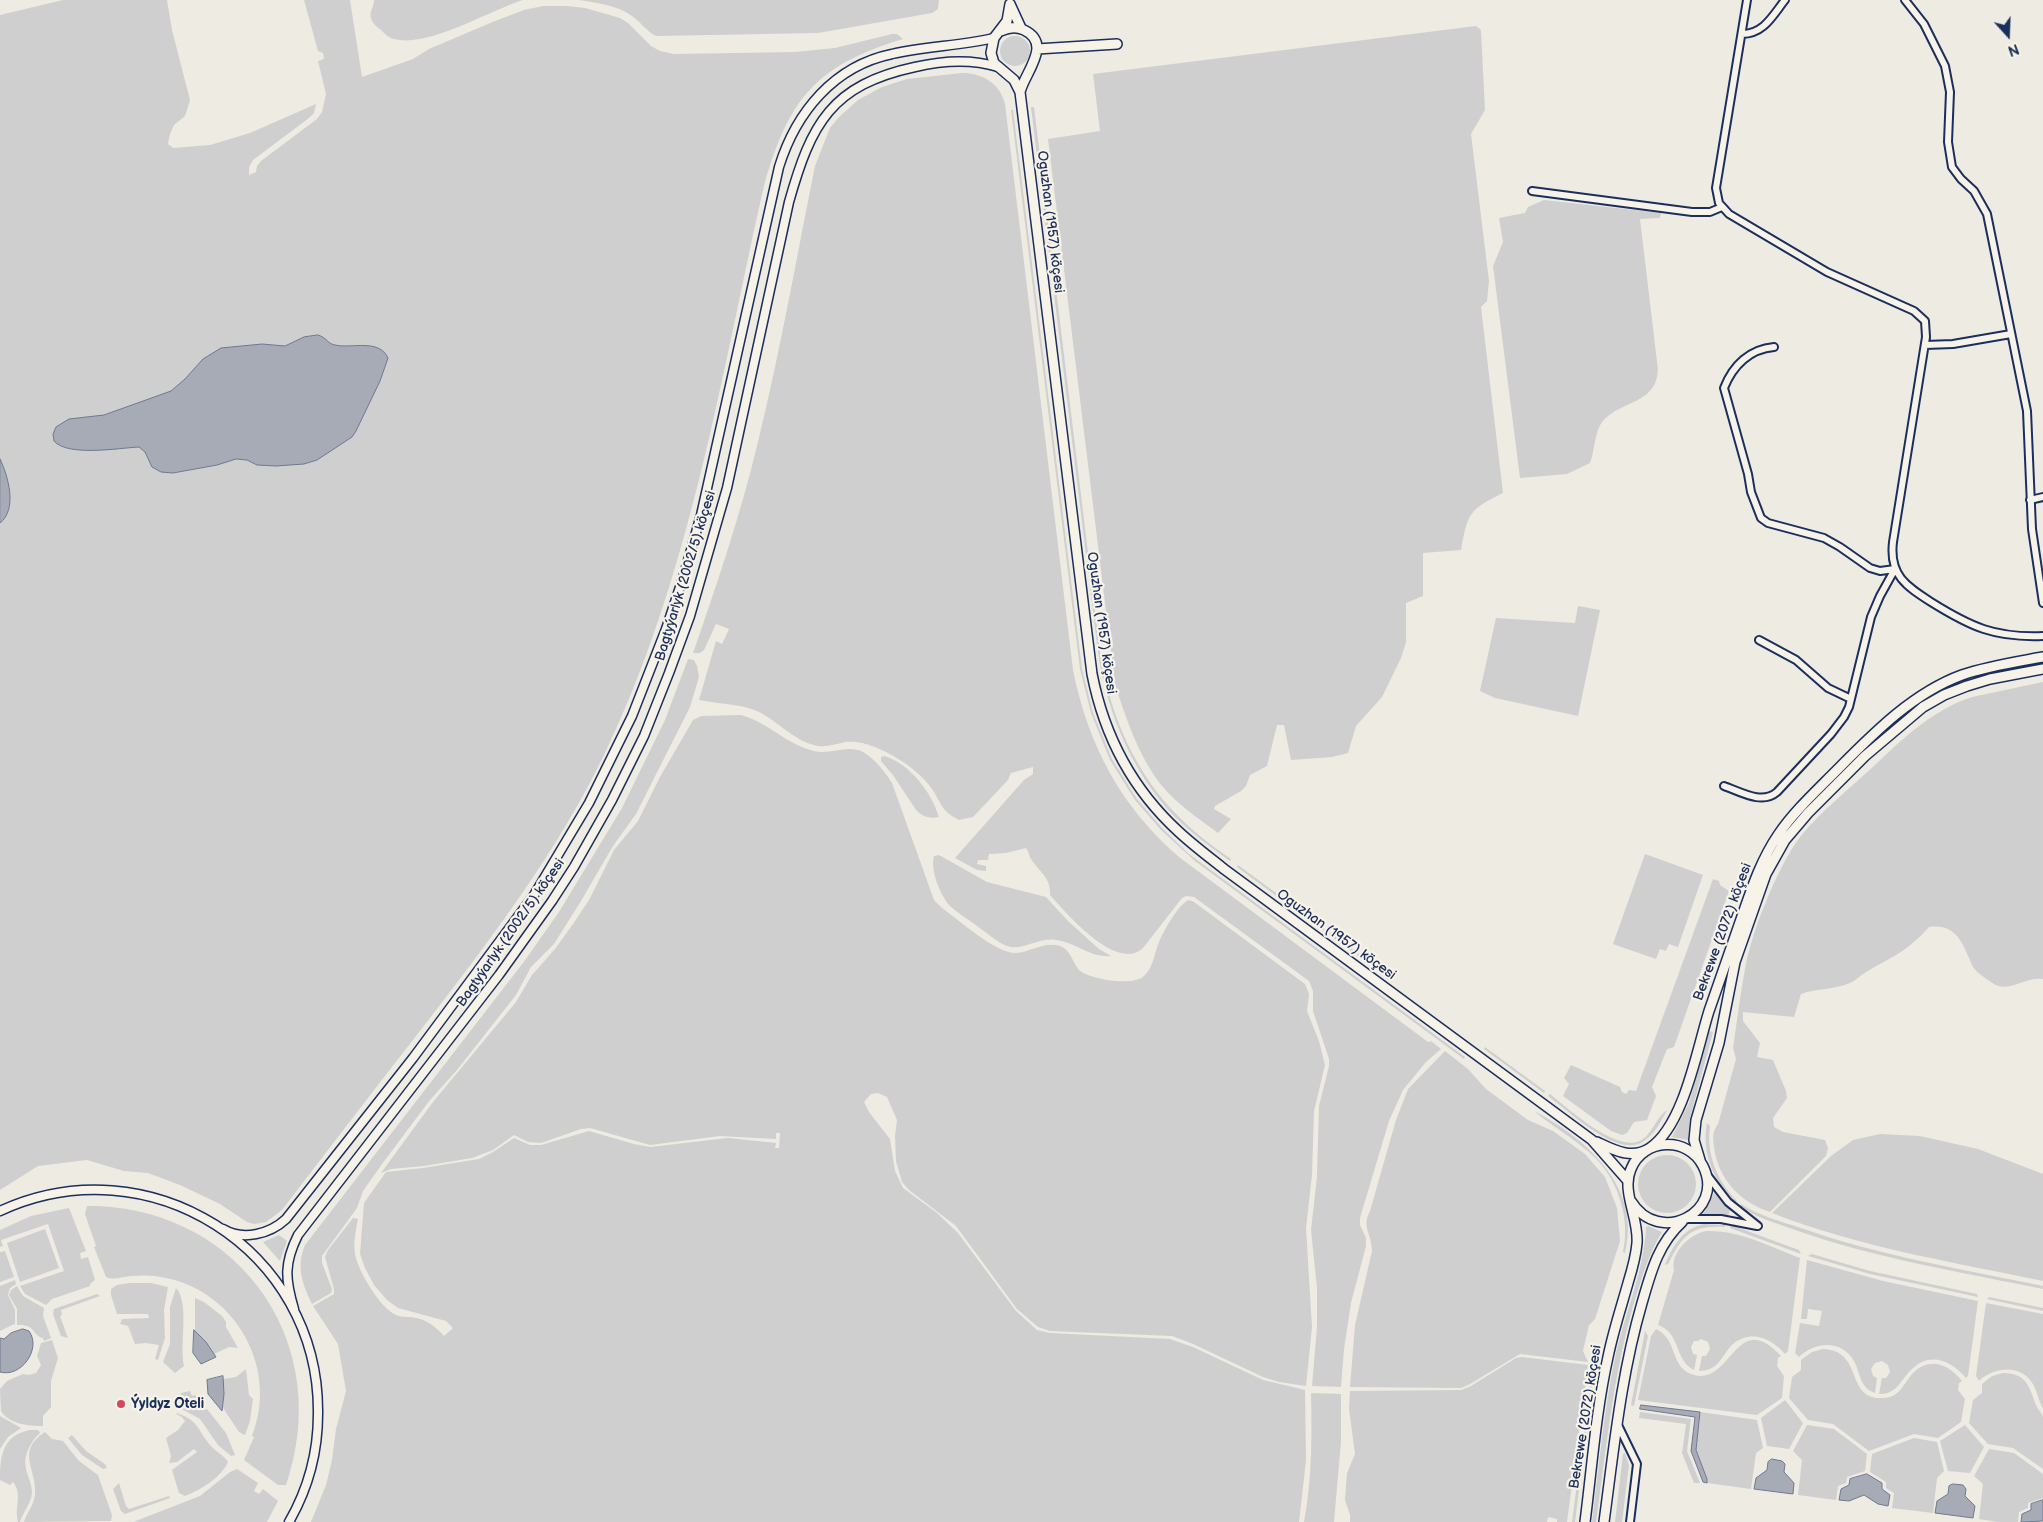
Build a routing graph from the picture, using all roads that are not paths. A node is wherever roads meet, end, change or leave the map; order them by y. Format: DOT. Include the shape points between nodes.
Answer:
graph roads {
  1 [pos="1747,0"];
  2 [pos="1785,0"];
  3 [pos="1905,0"];
  4 [pos="1009,2"];
  5 [pos="1021,28"];
  6 [pos="1001,31"];
  7 [pos="1742,34"];
  8 [pos="994,38"];
  9 [pos="1117,44"];
  10 [pos="1037,49"];
  11 [pos="998,67"];
  12 [pos="1031,67"];
  13 [pos="1006,73"];
  14 [pos="1020,92"];
  15 [pos="1532,191"];
  16 [pos="1722,207"];
  17 [pos="2011,334"];
  18 [pos="1925,345"];
  19 [pos="1774,346"];
  20 [pos="2043,497"];
  21 [pos="2030,500"];
  22 [pos="1896,569"];
  23 [pos="2043,603"];
  24 [pos="2043,636"];
  25 [pos="1759,640"];
  26 [pos="2043,657"];
  27 [pos="2043,669"];
  28 [pos="1851,699"];
  29 [pos="1724,786"];
  30 [pos="1592,1140"];
  31 [pos="1650,1148"];
  32 [pos="1700,1160"];
  33 [pos="1706,1173"];
  34 [pos="1628,1181"];
  35 [pos="1631,1201"];
  36 [pos="0,1211"];
  37 [pos="1684,1220"];
  38 [pos="223,1229"];
  39 [pos="294,1309"];
  40 [pos="1617,1422"];
  41 [pos="288,1522"];
  42 [pos="1585,1522"];
  43 [pos="1604,1522"];
  44 [pos="1630,1522"];
  1 -- 7 [label="street"];
  2 -- 7 [label="street" via="1763,27 1752,34"];
  3 -- 17 [label="street" via="1924,24 1945,66 1950,101 1950,161 1954,172 1980,199 1987,214"];
  4 -- 5 [label="main road"];
  4 -- 6 [label="main road" via="1007,22"];
  5 -- 6 [label="main road"];
  5 -- 10 [label="main road" via="1034,38"];
  6 -- 8 [label="main road"];
  7 -- 16 [label="street" via="1716,188"];
  8 -- 11 [label="main road" via="991,54"];
  8 -- 38 [label="street, Bagtyýarlyk (2002/5) köçesi" via="909,50 874,59 841,76 802,115 778,167 709,480 683,578 643,692 602,778 529,902 413,1058 286,1219 271,1231 258,1234"];
  9 -- 10 [label="main road"];
  10 -- 12 [label="main road, Oguzhan (1957) köçesi"];
  11 -- 13 [label="main road, Oguzhan (1957) köçesi"];
  11 -- 39 [label="street, Bagtyýarlyk (2002/5) köçesi" via="952,62 896,71 857,87 833,106 816,128 801,162 790,202 727,488 680,646 644,736 612,800 552,901 298,1235 289,1255 286,1274"];
  12 -- 13 [label="main road" via="1022,72"];
  12 -- 14 [label="main road, Oguzhan (1957) köçesi"];
  13 -- 14 [label="main road, Oguzhan (1957) köçesi"];
  14 -- 30 [label="main road, Oguzhan (1957) köçesi" via="1092,674 1101,710 1118,751 1148,800 1179,832 1224,869"];
  15 -- 16 [label="street" via="1692,212 1710,212"];
  16 -- 18 [label="street" via="1822,269 1914,311 1926,325"];
  17 -- 18 [label="street" via="1953,344"];
  17 -- 21 [label="street" via="2027,411"];
  18 -- 22 [label="street" via="1893,542"];
  19 -- 22 [label="street" via="1752,352 1736,367 1724,388 1759,514 1768,522 1824,538 1870,568 1880,571"];
  20 -- 21 [label="street"];
  21 -- 23 [label="street"];
  22 -- 24 [label="street" via="1908,586 1962,621 1990,632"];
  22 -- 28 [label="street" via="1871,617"];
  25 -- 28 [label="street" via="1796,660 1828,688"];
  26 -- 31 [label="main road, Bekrewe (2072) köçesi" via="1962,675 1936,686 1864,743 1799,808 1778,835 1758,870 1676,1116"];
  27 -- 32 [label="main road, Bekrewe (2072) köçesi" via="1967,686 1923,707 1865,756 1785,840 1766,874 1735,962 1719,1043 1696,1120 1694,1140"];
  28 -- 29 [label="street" via="1844,717 1831,734 1772,796 1762,799"];
  30 -- 31 [label="main road, Oguzhan (1957) köçesi" via="1625,1154"];
  30 -- 34 [label="main road, Oguzhan (1957) köçesi"];
  31 -- 32 [label="main road" via="1677,1145"];
  31 -- 34 [label="main road, Bekrewe (2072) köçesi" via="1634,1161"];
  32 -- 33 [label="main road, Bekrewe (2072) köçesi"];
  33 -- 37 [label="main road, Bekrewe (2072) köçesi" via="1704,1200"];
  33 -- 37 [label="street" via="1728,1202 1758,1226 1721,1219"];
  34 -- 35 [label="main road, Bekrewe (2072) köçesi"];
  35 -- 37 [label="main road" via="1651,1220 1671,1223"];
  35 -- 42 [label="main road, Bekrewe (2072) köçesi" via="1638,1244 1605,1372"];
  36 -- 38 [label="street, Bagtyýarlyk (2002/5) köçesi" via="49,1194 109,1190 169,1201"];
  37 -- 40 [label="main road, Bekrewe (2072) köçesi" via="1666,1239 1655,1261 1627,1360"];
  38 -- 39 [label="street, Bagtyýarlyk (2002/5) köçesi" via="262,1264"];
  39 -- 41 [label="street, Bagtyýarlyk (2002/5) köçesi" via="314,1364 318,1423 315,1452 307,1480"];
  40 -- 43 [label="main road, Bekrewe (2072) köçesi"];
  40 -- 44 [label="street" via="1637,1464"];
}
